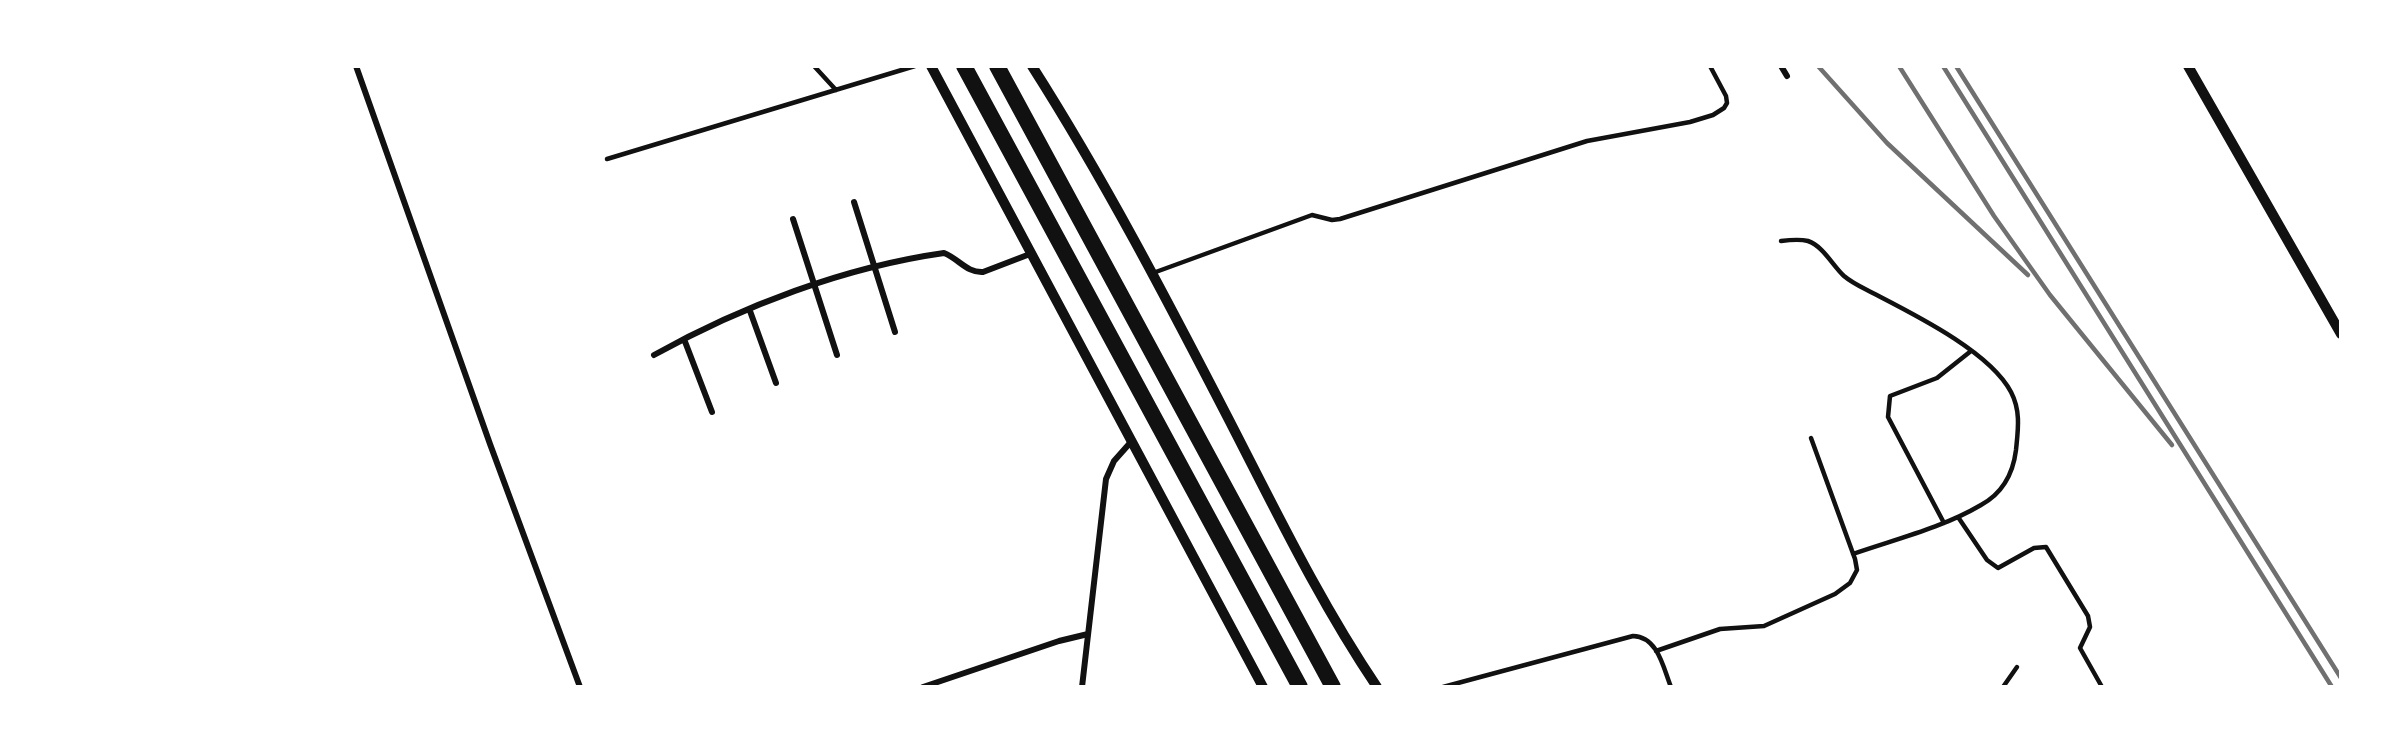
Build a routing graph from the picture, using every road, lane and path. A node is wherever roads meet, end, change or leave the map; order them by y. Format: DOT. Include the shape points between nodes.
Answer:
graph roads {
  1 [pos="356,66"];
  2 [pos="813,66"];
  3 [pos="915,66"];
  4 [pos="931,66"];
  5 [pos="964,66"];
  6 [pos="997,66"];
  7 [pos="1032,66"];
  8 [pos="1710,66"];
  9 [pos="1781,66"];
  10 [pos="2188,66"];
  11 [pos="1787,76"];
  12 [pos="836,90"];
  13 [pos="607,159"];
  14 [pos="854,202"];
  15 [pos="793,219"];
  16 [pos="1781,241"];
  17 [pos="1030,254"];
  18 [pos="873,268"];
  19 [pos="1152,273"];
  20 [pos="812,284"];
  21 [pos="750,311"];
  22 [pos="895,332"];
  23 [pos="2341,334"];
  24 [pos="684,339"];
  25 [pos="1971,351"];
  26 [pos="654,355"];
  27 [pos="837,355"];
  28 [pos="776,383"];
  29 [pos="712,412"];
  30 [pos="1810,438"];
  31 [pos="1130,443"];
  32 [pos="1958,517"];
  33 [pos="1944,523"];
  34 [pos="1853,554"];
  35 [pos="1088,634"];
  36 [pos="1656,651"];
  37 [pos="2017,667"];
  38 [pos="580,687"];
  39 [pos="923,687"];
  40 [pos="1082,687"];
  41 [pos="1263,687"];
  42 [pos="1300,687"];
  43 [pos="1333,687"];
  44 [pos="1377,687"];
  45 [pos="1443,687"];
  46 [pos="1671,687"];
  47 [pos="2003,687"];
  48 [pos="2102,687"];
  1 -- 38 [label="street"];
  2 -- 12 [label="lane"];
  3 -- 12 [label="lane"];
  4 -- 17 [label="street"];
  5 -- 42 [label="highway"];
  6 -- 43 [label="highway"];
  7 -- 19 [label="street"];
  8 -- 19 [label="lane" via="1727,103 1713,115 1587,141 1340,219 1312,215"];
  9 -- 11 [label="street"];
  10 -- 23 [label="street"];
  12 -- 13 [label="lane"];
  14 -- 18 [label="street"];
  15 -- 20 [label="street"];
  16 -- 25 [label="lane" via="1815,244 1845,277 1914,314"];
  17 -- 18 [label="street" via="983,272 975,272 944,254"];
  17 -- 31 [label="street"];
  18 -- 20 [label="street"];
  18 -- 22 [label="street"];
  19 -- 44 [label="street" via="1306,573"];
  20 -- 21 [label="street"];
  20 -- 27 [label="street"];
  21 -- 24 [label="street"];
  21 -- 28 [label="street"];
  24 -- 26 [label="street"];
  24 -- 29 [label="street"];
  25 -- 32 [label="lane" via="1994,370 2011,392 2019,422 2014,470 2001,490"];
  25 -- 33 [label="lane" via="1937,378 1890,396 1887,405 1887,417"];
  30 -- 34 [label="lane"];
  31 -- 35 [label="street" via="1113,461 1106,479"];
  31 -- 41 [label="street"];
  32 -- 33 [label="lane"];
  32 -- 48 [label="lane" via="1987,560 1998,568 2034,548 2046,547 2088,616 2090,627 2080,648"];
  33 -- 34 [label="lane"];
  34 -- 36 [label="lane" via="1857,570 1850,583 1836,594 1764,626 1720,629"];
  35 -- 39 [label="street"];
  35 -- 40 [label="street"];
  36 -- 45 [label="lane" via="1645,636 1633,636"];
  36 -- 46 [label="lane"];
  37 -- 47 [label="lane"];
}
